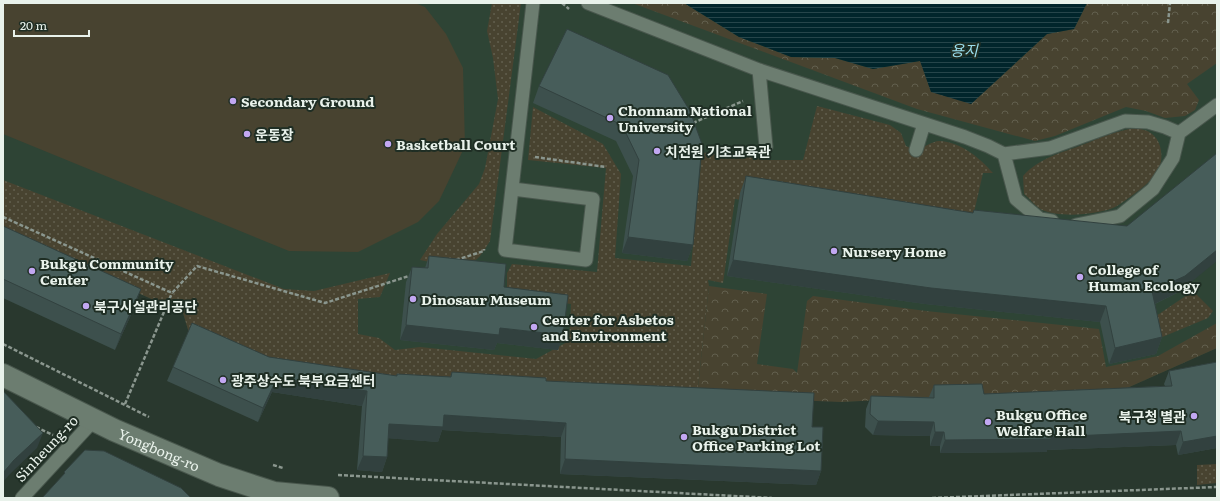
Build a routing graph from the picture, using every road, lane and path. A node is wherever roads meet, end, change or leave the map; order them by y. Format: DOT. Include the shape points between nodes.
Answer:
graph roads {
  1 [pos="533,3"];
  2 [pos="588,3"];
  3 [pos="1170,3"];
  4 [pos="1168,23"];
  5 [pos="759,70"];
  6 [pos="760,94"];
  7 [pos="1217,105"];
  8 [pos="691,124"];
  9 [pos="924,124"];
  10 [pos="1179,133"];
  11 [pos="766,147"];
  12 [pos="916,150"];
  13 [pos="516,154"];
  14 [pos="1004,154"];
  15 [pos="606,167"];
  16 [pos="513,189"];
  17 [pos="3,217"];
  18 [pos="484,251"];
  19 [pos="453,261"];
  20 [pos="416,273"];
  21 [pos="172,293"];
  22 [pos="3,344"];
  23 [pos="3,375"];
  24 [pos="125,405"];
  25 [pos="151,418"];
  26 [pos="94,420"];
  27 [pos="32,425"];
  28 [pos="71,444"];
  29 [pos="271,465"];
  30 [pos="285,469"];
  31 [pos="336,475"];
  32 [pos="1217,487"];
  33 [pos="22,498"];
  34 [pos="324,498"];
  35 [pos="328,498"];
  36 [pos="772,498"];
  37 [pos="932,498"];
  1 -- 13 [label="lane"];
  2 -- 5 [label="lane"];
  3 -- 4 [label="path"];
  5 -- 6 [label="lane"];
  5 -- 9 [label="lane"];
  6 -- 8 [label="path"];
  6 -- 11 [label="lane"];
  7 -- 10 [label="lane"];
  9 -- 12 [label="lane"];
  9 -- 14 [label="lane" via="965,137"];
  10 -- 14 [label="lane" via="1148,122 1125,121 1050,148"];
  10 -- 14 [label="lane" via="1173,158 1153,189 1120,216 1078,225 1040,219 1016,199"];
  13 -- 15 [label="path"];
  13 -- 16 [label="lane"];
  16 -- 16 [label="lane" via="505,250 586,260 593,199"];
  17 -- 21 [label="path"];
  18 -- 19 [label="path"];
  20 -- 21 [label="path" via="325,303 197,266"];
  21 -- 24 [label="path"];
  22 -- 24 [label="path"];
  23 -- 26 [label="main road, Yongbong-ro"];
  24 -- 25 [label="path"];
  26 -- 28 [label="lane, Sinheung-ro"];
  26 -- 34 [label="main road, Yongbong-ro" via="219,475 274,493"];
  27 -- 28 [label="path"];
  28 -- 33 [label="lane, Sinheung-ro"];
  29 -- 30 [label="path"];
  31 -- 36 [label="path"];
  32 -- 37 [label="path"];
  34 -- 35 [label="main road, Yongbong-ro"];
}
